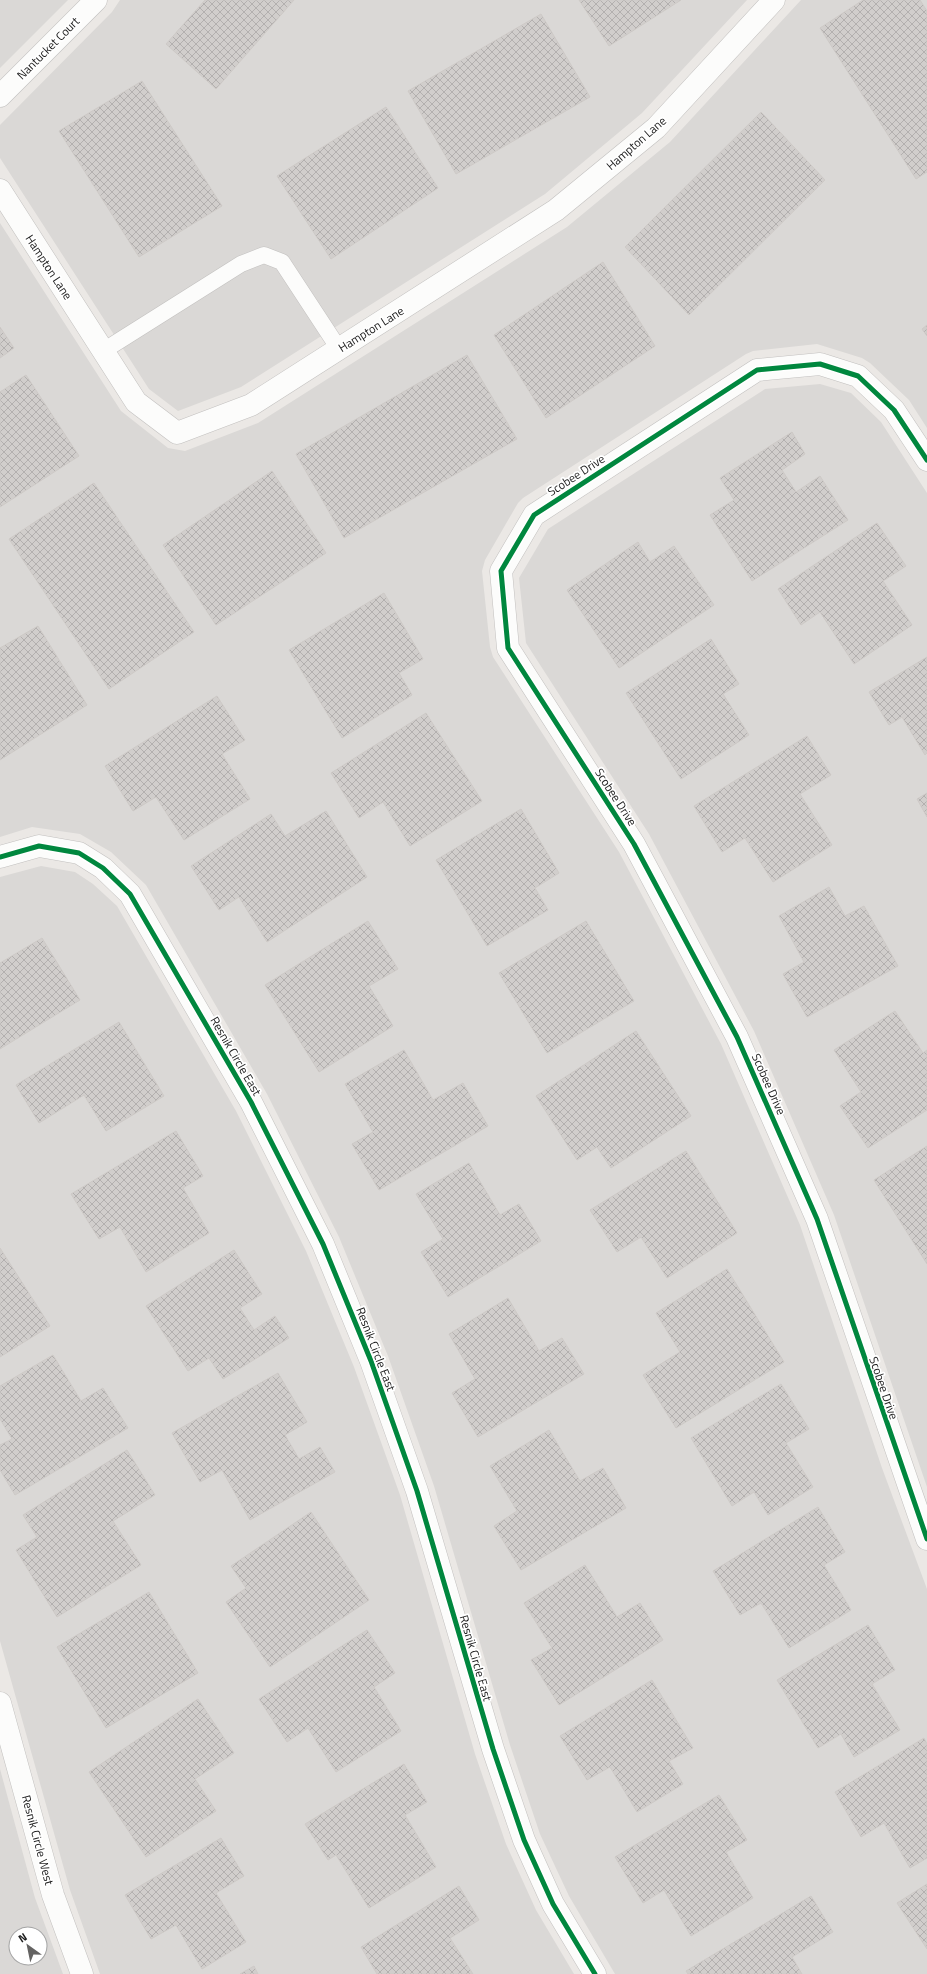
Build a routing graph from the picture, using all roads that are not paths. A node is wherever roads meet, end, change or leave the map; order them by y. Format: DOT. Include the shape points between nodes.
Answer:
graph roads {
  1 [pos="96,0"];
  2 [pos="774,0"];
  3 [pos="0,96"];
  4 [pos="0,190"];
  5 [pos="339,349"];
  6 [pos="104,351"];
  7 [pos="927,460"];
  8 [pos="0,857"];
  9 [pos="927,1540"];
  10 [pos="0,1703"];
  11 [pos="82,1974"];
  12 [pos="594,1974"];
  1 -- 3 [label="street, Nantucket Court"];
  2 -- 5 [label="street, Hampton Lane" via="656,128 556,210"];
  4 -- 6 [label="street, Hampton Lane"];
  5 -- 6 [label="street, Hampton Lane" via="251,405 178,433 136,402"];
  5 -- 6 [label="lane" via="282,262 264,255 241,264"];
  7 -- 9 [label="street, Scobee Drive" via="894,410 858,376 820,364 757,370 534,515 501,572 508,648 634,844 737,1037 816,1219"];
  8 -- 12 [label="street, Resnik Circle East" via="39,846 79,853 103,868 130,894 251,1102 323,1244 371,1361 417,1491 492,1749 524,1840 552,1904"];
  10 -- 11 [label="street, Resnik Circle West" via="53,1895"];
}
